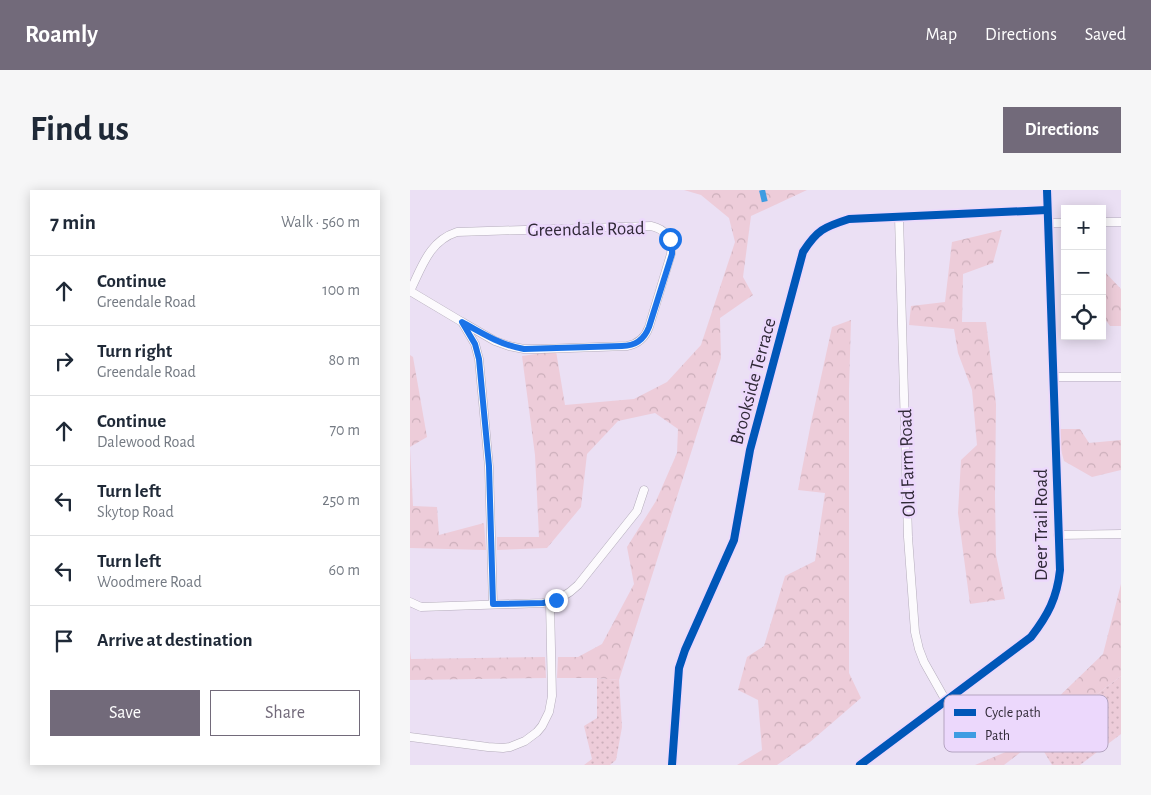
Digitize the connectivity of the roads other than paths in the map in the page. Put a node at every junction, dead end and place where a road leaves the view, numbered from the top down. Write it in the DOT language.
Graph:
graph roads {
  1 [pos="1047,190"];
  2 [pos="1048,210"];
  3 [pos="899,217"];
  4 [pos="1106,222"];
  5 [pos="1121,222"];
  6 [pos="1048,223"];
  7 [pos="1061,223"];
  8 [pos="410,291"];
  9 [pos="462,322"];
  10 [pos="1053,377"];
  11 [pos="1121,377"];
  12 [pos="644,490"];
  13 [pos="1121,534"];
  14 [pos="1058,535"];
  15 [pos="410,602"];
  16 [pos="550,602"];
  17 [pos="493,604"];
  18 [pos="953,695"];
  19 [pos="944,697"];
  20 [pos="944,702"];
  21 [pos="410,737"];
  22 [pos="862,764"];
  23 [pos="672,765"];
  1 -- 2 [label="street"];
  2 -- 3 [label="street, Brookside Terrace"];
  2 -- 6 [label="street, Deer Trail Road"];
  3 -- 19 [label="street, Old Farm Road"];
  3 -- 23 [label="street, Brookside Terrace"];
  4 -- 5 [label="street"];
  6 -- 7 [label="street"];
  6 -- 10 [label="street, Deer Trail Road"];
  8 -- 9 [label="street, Greendale Road"];
  8 -- 9 [label="street, Greendale Road"];
  9 -- 17 [label="street"];
  10 -- 11 [label="street"];
  10 -- 14 [label="street, Deer Trail Road"];
  12 -- 16 [label="street"];
  13 -- 14 [label="street"];
  14 -- 18 [label="street, Deer Trail Road"];
  15 -- 17 [label="street"];
  16 -- 17 [label="street"];
  16 -- 21 [label="street"];
  20 -- 22 [label="street, Deer Trail Road"];
}
